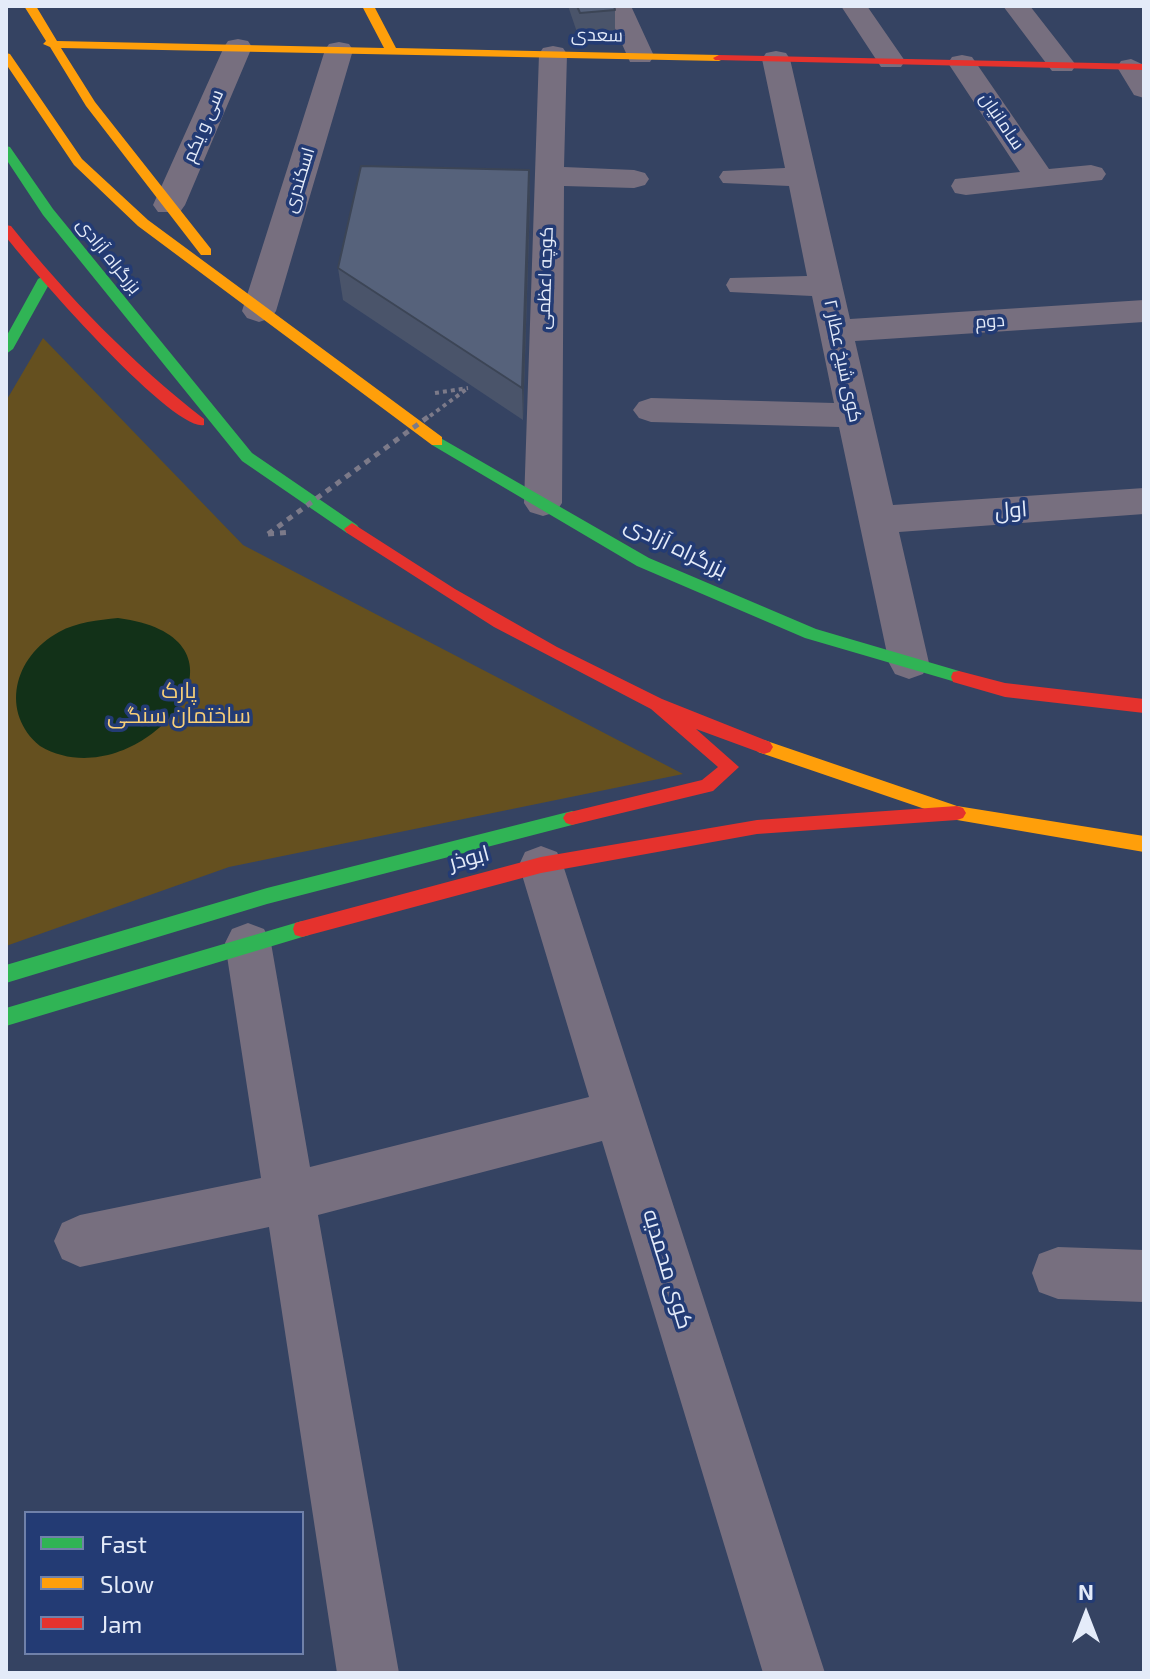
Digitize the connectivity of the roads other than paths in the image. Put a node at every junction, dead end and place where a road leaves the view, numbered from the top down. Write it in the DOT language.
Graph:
graph roads {
  1 [pos="30,6"];
  2 [pos="368,6"];
  3 [pos="618,6"];
  4 [pos="854,6"];
  5 [pos="1016,6"];
  6 [pos="49,44"];
  7 [pos="238,47"];
  8 [pos="339,50"];
  9 [pos="392,51"];
  10 [pos="553,54"];
  11 [pos="6,56"];
  12 [pos="640,56"];
  13 [pos="776,59"];
  14 [pos="891,61"];
  15 [pos="962,63"];
  16 [pos="1062,65"];
  17 [pos="1140,74"];
  18 [pos="6,150"];
  19 [pos="1091,174"];
  20 [pos="734,177"];
  21 [pos="802,177"];
  22 [pos="634,179"];
  23 [pos="1041,180"];
  24 [pos="538,185"];
  25 [pos="966,186"];
  26 [pos="169,205"];
  27 [pos="11,244"];
  28 [pos="45,279"];
  29 [pos="742,285"];
  30 [pos="826,286"];
  31 [pos="251,306"];
  32 [pos="1144,311"];
  33 [pos="836,331"];
  34 [pos="11,332"];
  35 [pos="6,349"];
  36 [pos="651,410"];
  37 [pos="855,416"];
  38 [pos="247,457"];
  39 [pos="1144,501"];
  40 [pos="543,503"];
  41 [pos="877,520"];
  42 [pos="909,663"];
  43 [pos="658,706"];
  44 [pos="1144,706"];
  45 [pos="957,813"];
  46 [pos="1144,844"];
  47 [pos="536,846"];
  48 [pos="248,943"];
  49 [pos="6,974"];
  50 [pos="6,1017"];
  51 [pos="619,1113"];
  52 [pos="290,1197"];
  53 [pos="80,1241"];
  54 [pos="1058,1273"];
  55 [pos="1144,1276"];
  56 [pos="368,1673"];
  57 [pos="794,1673"];
  1 -- 6 [label="main road, بزرگراه آزادی"];
  2 -- 9 [label="main road"];
  3 -- 12 [label="street"];
  4 -- 14 [label="street"];
  5 -- 16 [label="street"];
  6 -- 7 [label="main road, سعدی"];
  6 -- 26 [label="main road, بزرگراه آزادی"];
  7 -- 8 [label="main road, سعدی"];
  7 -- 26 [label="street, سی و یکم"];
  8 -- 9 [label="main road, سعدی"];
  8 -- 31 [label="street, اسکندری"];
  9 -- 10 [label="main road, سعدی"];
  10 -- 12 [label="main road, سعدی"];
  10 -- 24 [label="street, کوچه اعظمی"];
  11 -- 31 [label="main road, بزرگراه آزادی"];
  12 -- 13 [label="main road, سعدی"];
  13 -- 14 [label="main road, سعدی"];
  13 -- 21 [label="street, کوی شیخ عطار ۲"];
  14 -- 15 [label="main road, سعدی"];
  15 -- 16 [label="main road, سعدی"];
  15 -- 23 [label="street, سامانیان"];
  16 -- 17 [label="main road, سعدی"];
  18 -- 38 [label="main road, بزرگراه آزادی"];
  19 -- 23 [label="street"];
  20 -- 21 [label="street"];
  21 -- 30 [label="street, کوی شیخ عطار ۲"];
  22 -- 24 [label="street"];
  23 -- 25 [label="street"];
  24 -- 40 [label="street, کوچه اعظمی"];
  26 -- 31 [label="main road, بزرگراه آزادی"];
  27 -- 28 [label="main road, بزرگراه آزادی"];
  28 -- 34 [label="main road"];
  28 -- 38 [label="main road, بزرگراه آزادی"];
  29 -- 30 [label="street"];
  30 -- 33 [label="street, کوی شیخ عطار ۲"];
  31 -- 40 [label="main road, بزرگراه آزادی"];
  32 -- 33 [label="street, دوم"];
  33 -- 37 [label="street, کوی شیخ عطار ۲"];
  34 -- 35 [label="main road"];
  36 -- 37 [label="street"];
  37 -- 41 [label="street, کوی شیخ عطار ۲"];
  38 -- 43 [label="main road, بزرگراه آزادی"];
  39 -- 41 [label="street, اول"];
  40 -- 42 [label="main road, بزرگراه آزادی"];
  41 -- 42 [label="street, کوی شیخ عطار ۲"];
  42 -- 44 [label="main road, بزرگراه آزادی"];
  43 -- 45 [label="main road, بزرگراه آزادی"];
  43 -- 47 [label="main road, ابوذر"];
  45 -- 46 [label="main road, بزرگراه آزادی"];
  45 -- 47 [label="main road, ابوذر"];
  47 -- 48 [label="main road, ابوذر"];
  47 -- 49 [label="main road, ابوذر"];
  47 -- 51 [label="street, کوی محمدیه"];
  48 -- 50 [label="main road, ابوذر"];
  48 -- 52 [label="street"];
  51 -- 52 [label="street"];
  51 -- 57 [label="street, کوی محمدیه"];
  52 -- 53 [label="street"];
  52 -- 56 [label="street"];
  54 -- 55 [label="street"];
}
